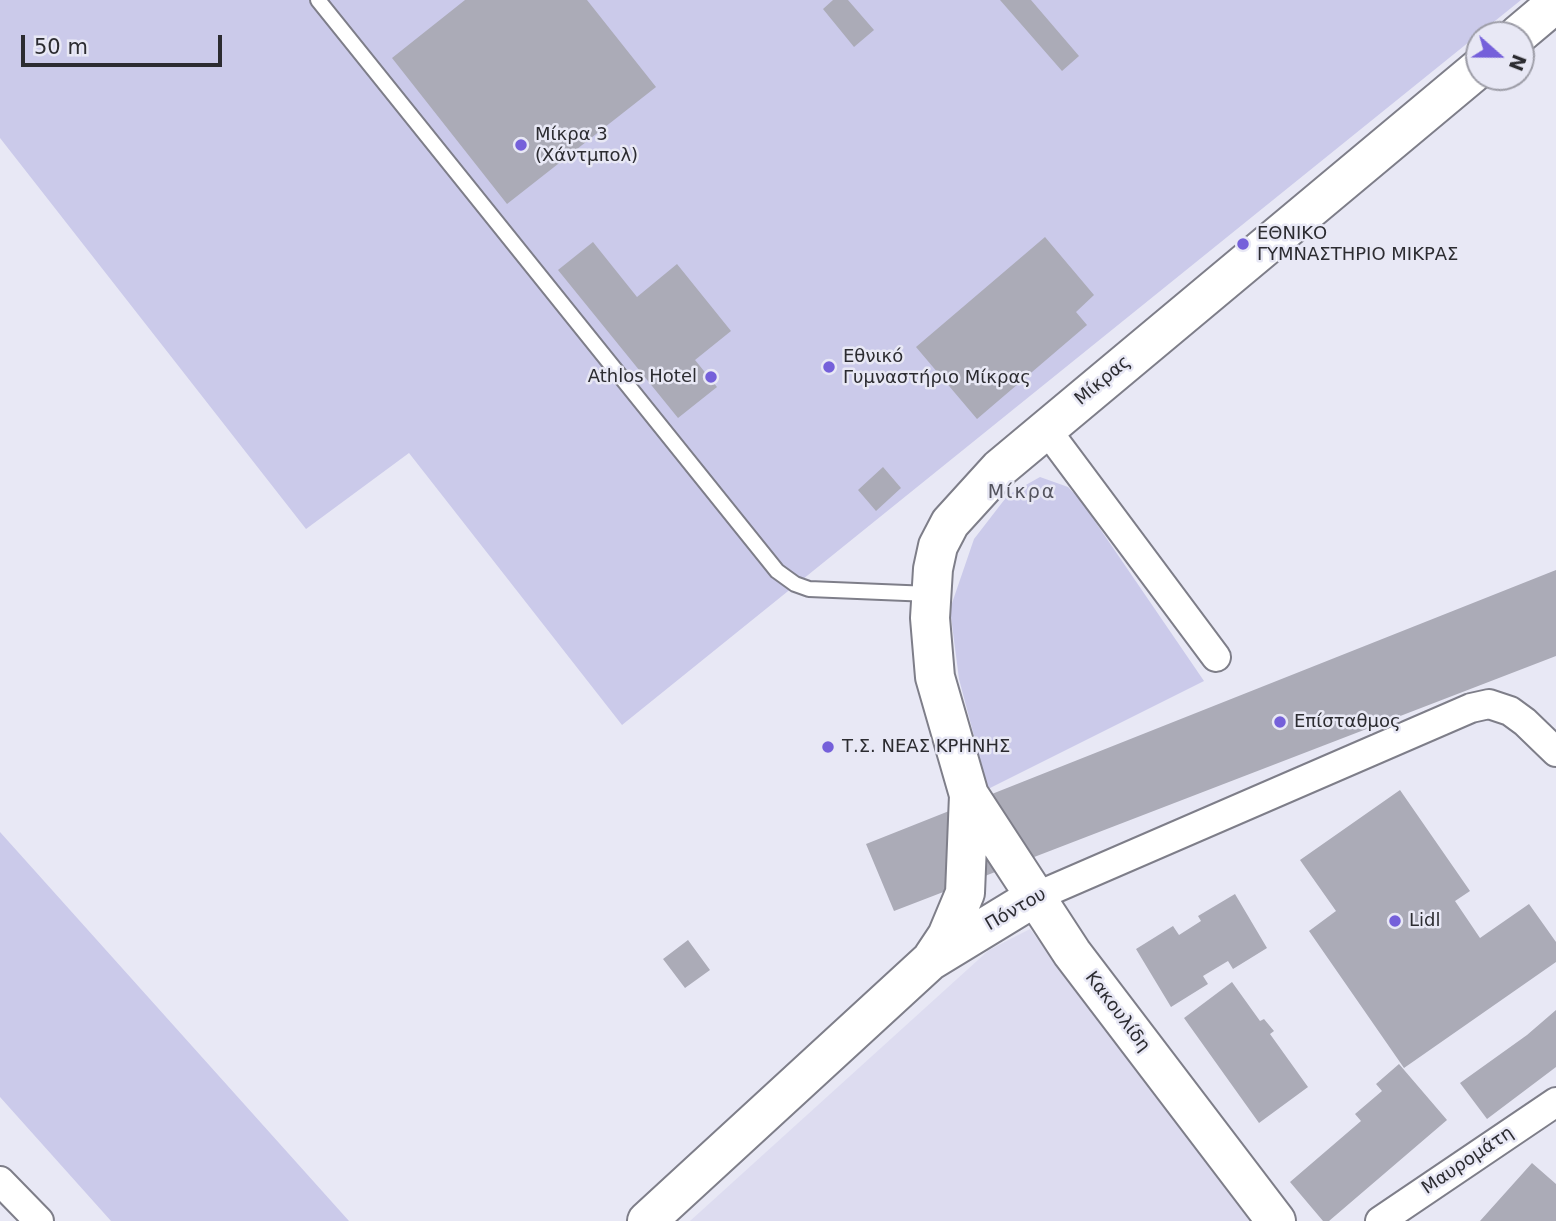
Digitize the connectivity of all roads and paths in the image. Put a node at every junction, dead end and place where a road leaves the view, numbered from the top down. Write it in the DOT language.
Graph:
graph roads {
  1 [pos="318,0"];
  2 [pos="1556,3"];
  3 [pos="1535,21"];
  4 [pos="1465,80"];
  5 [pos="1046,429"];
  6 [pos="931,594"];
  7 [pos="1216,656"];
  8 [pos="1556,752"];
  9 [pos="969,795"];
  10 [pos="1035,897"];
  11 [pos="930,961"];
  12 [pos="1556,1102"];
  13 [pos="0,1181"];
  14 [pos="39,1221"];
  15 [pos="647,1221"];
  16 [pos="1276,1221"];
  17 [pos="1380,1221"];
  1 -- 6 [label="lane"];
  2 -- 3 [label="main road"];
  4 -- 5 [label="main road, Μίκρας"];
  5 -- 6 [label="main road, Μίκρας"];
  5 -- 7 [label="street"];
  6 -- 9 [label="main road, Μίκρας"];
  8 -- 10 [label="street, Πόντου"];
  9 -- 10 [label="main road, Κακουλίδη"];
  9 -- 11 [label="main road"];
  10 -- 11 [label="main road, Πόντου"];
  10 -- 16 [label="main road, Κακουλίδη"];
  11 -- 15 [label="main road, Πόντου"];
  12 -- 17 [label="street, Μαυρομάτη"];
  13 -- 14 [label="street"];
}
